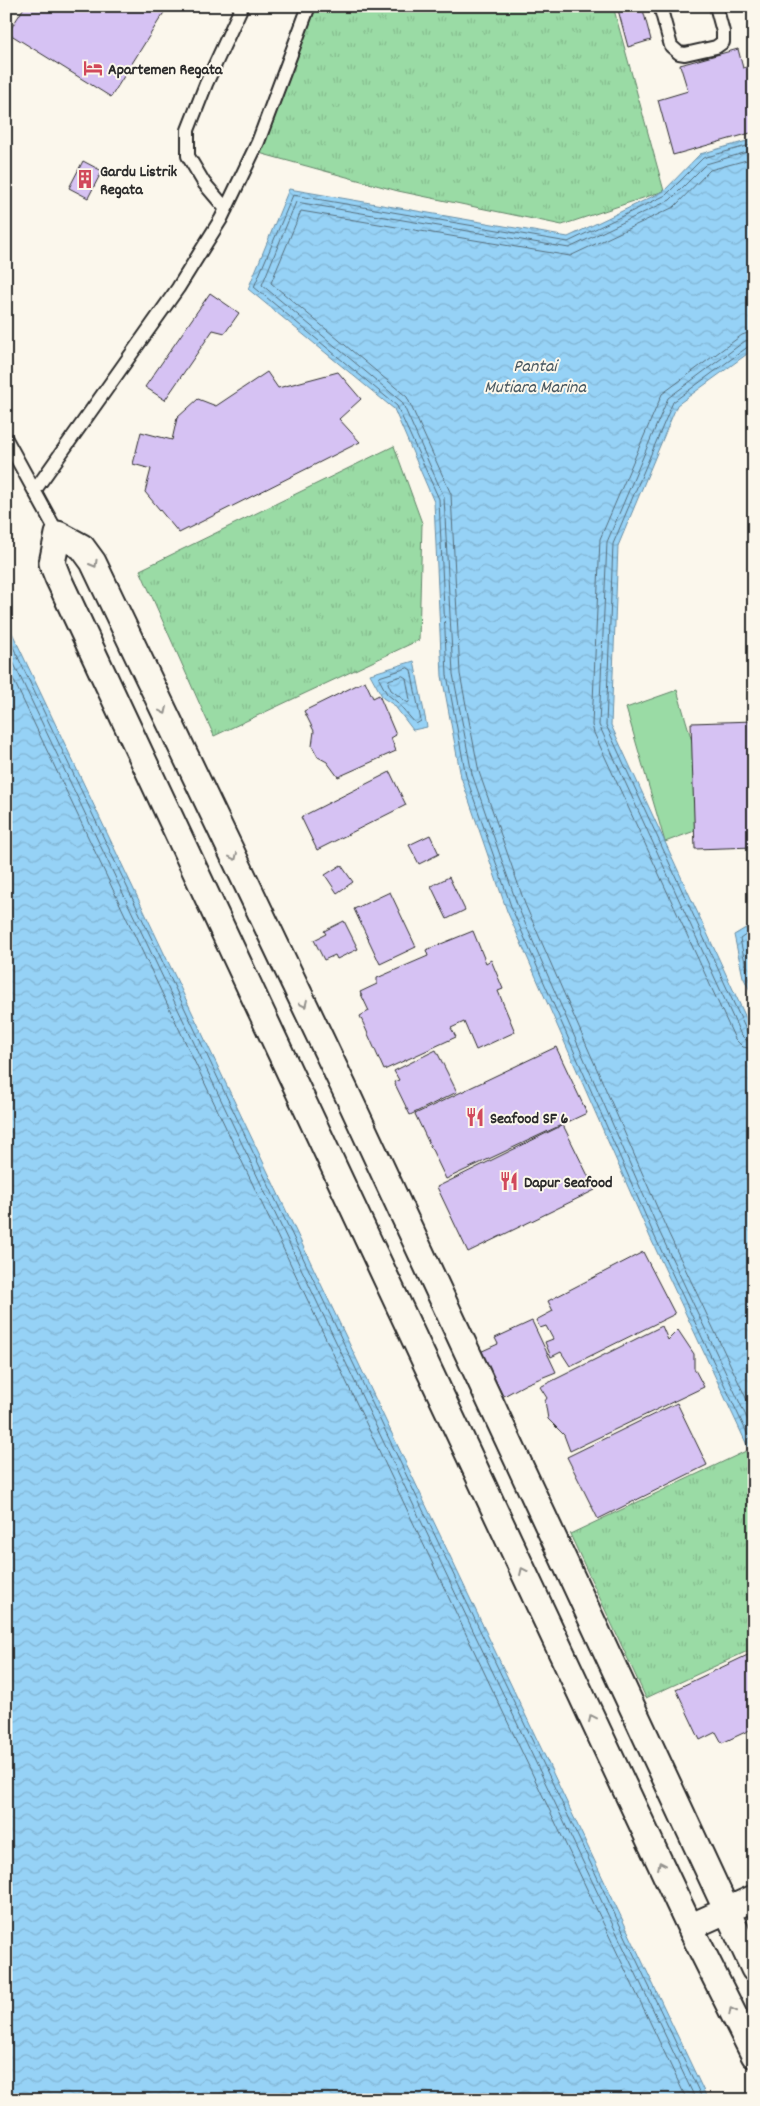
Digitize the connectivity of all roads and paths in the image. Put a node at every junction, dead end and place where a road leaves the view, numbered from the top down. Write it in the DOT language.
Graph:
graph roads {
  1 [pos="242,6"];
  2 [pos="309,6"];
  3 [pos="660,6"];
  4 [pos="716,6"];
  5 [pos="226,209"];
  6 [pos="6,439"];
  7 [pos="35,490"];
  8 [pos="58,534"];
  9 [pos="754,1898"];
  10 [pos="728,1910"];
  11 [pos="690,1927"];
  12 [pos="748,1942"];
  13 [pos="707,1963"];
  14 [pos="754,1969"];
  15 [pos="754,2055"];
  1 -- 5 [label="lane"];
  2 -- 5 [label="lane"];
  3 -- 4 [label="lane"];
  5 -- 7 [label="lane"];
  6 -- 7 [label="lane"];
  7 -- 8 [label="lane"];
  8 -- 10 [label="street, one-way"];
  11 -- 8 [label="street, one-way"];
  9 -- 10 [label="street"];
  10 -- 11 [label="street"];
  10 -- 12 [label="street"];
  11 -- 13 [label="street"];
  12 -- 13 [label="street"];
  12 -- 14 [label="street"];
  15 -- 13 [label="street, one-way"];
}
